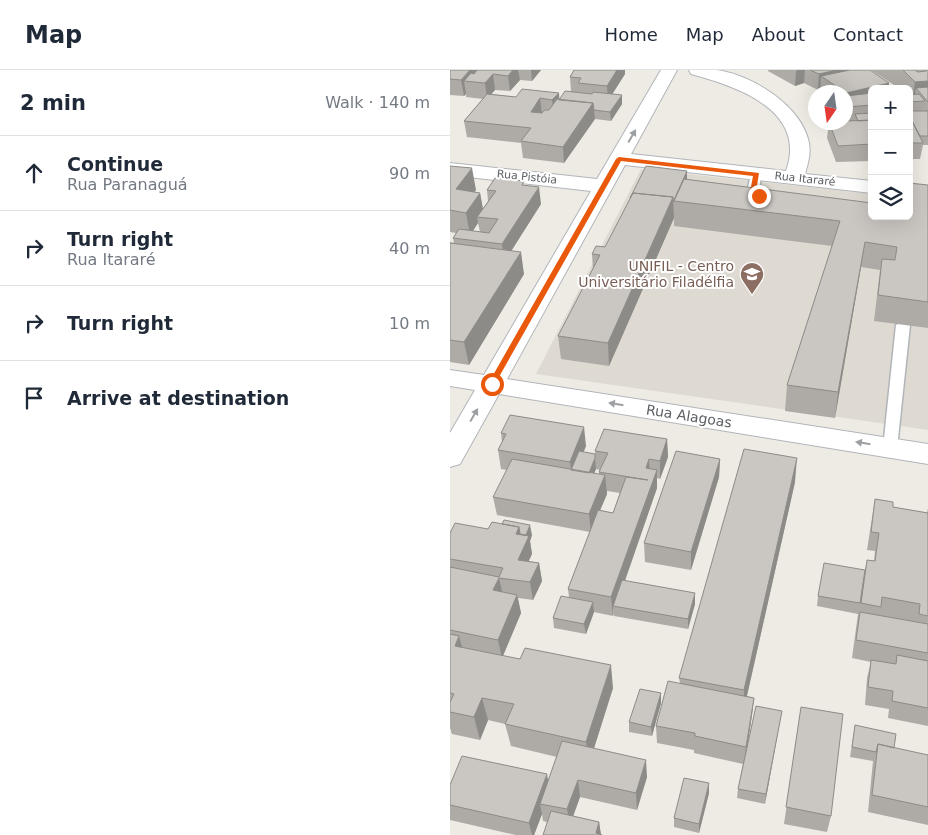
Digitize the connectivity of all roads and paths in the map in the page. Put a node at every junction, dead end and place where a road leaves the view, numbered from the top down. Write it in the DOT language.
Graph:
graph roads {
  1 [pos="669,70"];
  2 [pos="697,70"];
  3 [pos="619,159"];
  4 [pos="450,169"];
  5 [pos="756,174"];
  6 [pos="793,178"];
  7 [pos="604,186"];
  8 [pos="868,186"];
  9 [pos="778,198"];
  10 [pos="903,325"];
  11 [pos="450,378"];
  12 [pos="492,384"];
  13 [pos="890,448"];
  14 [pos="928,454"];
  15 [pos="450,457"];
  3 -- 1 [label="street, one-way"];
  2 -- 6 [label="street"];
  3 -- 5 [label="street, Rua Itararé"];
  3 -- 7 [label="street"];
  4 -- 7 [label="street, Rua Pistóia"];
  5 -- 6 [label="street, Rua Itararé"];
  5 -- 9 [label="lane"];
  6 -- 8 [label="street, Rua Itararé"];
  7 -- 12 [label="street"];
  10 -- 13 [label="lane"];
  11 -- 12 [label="street, Rua Alagoas"];
  13 -- 12 [label="street, Rua Alagoas, one-way"];
  15 -- 12 [label="street, one-way"];
  13 -- 14 [label="street, Rua Alagoas"];
}
